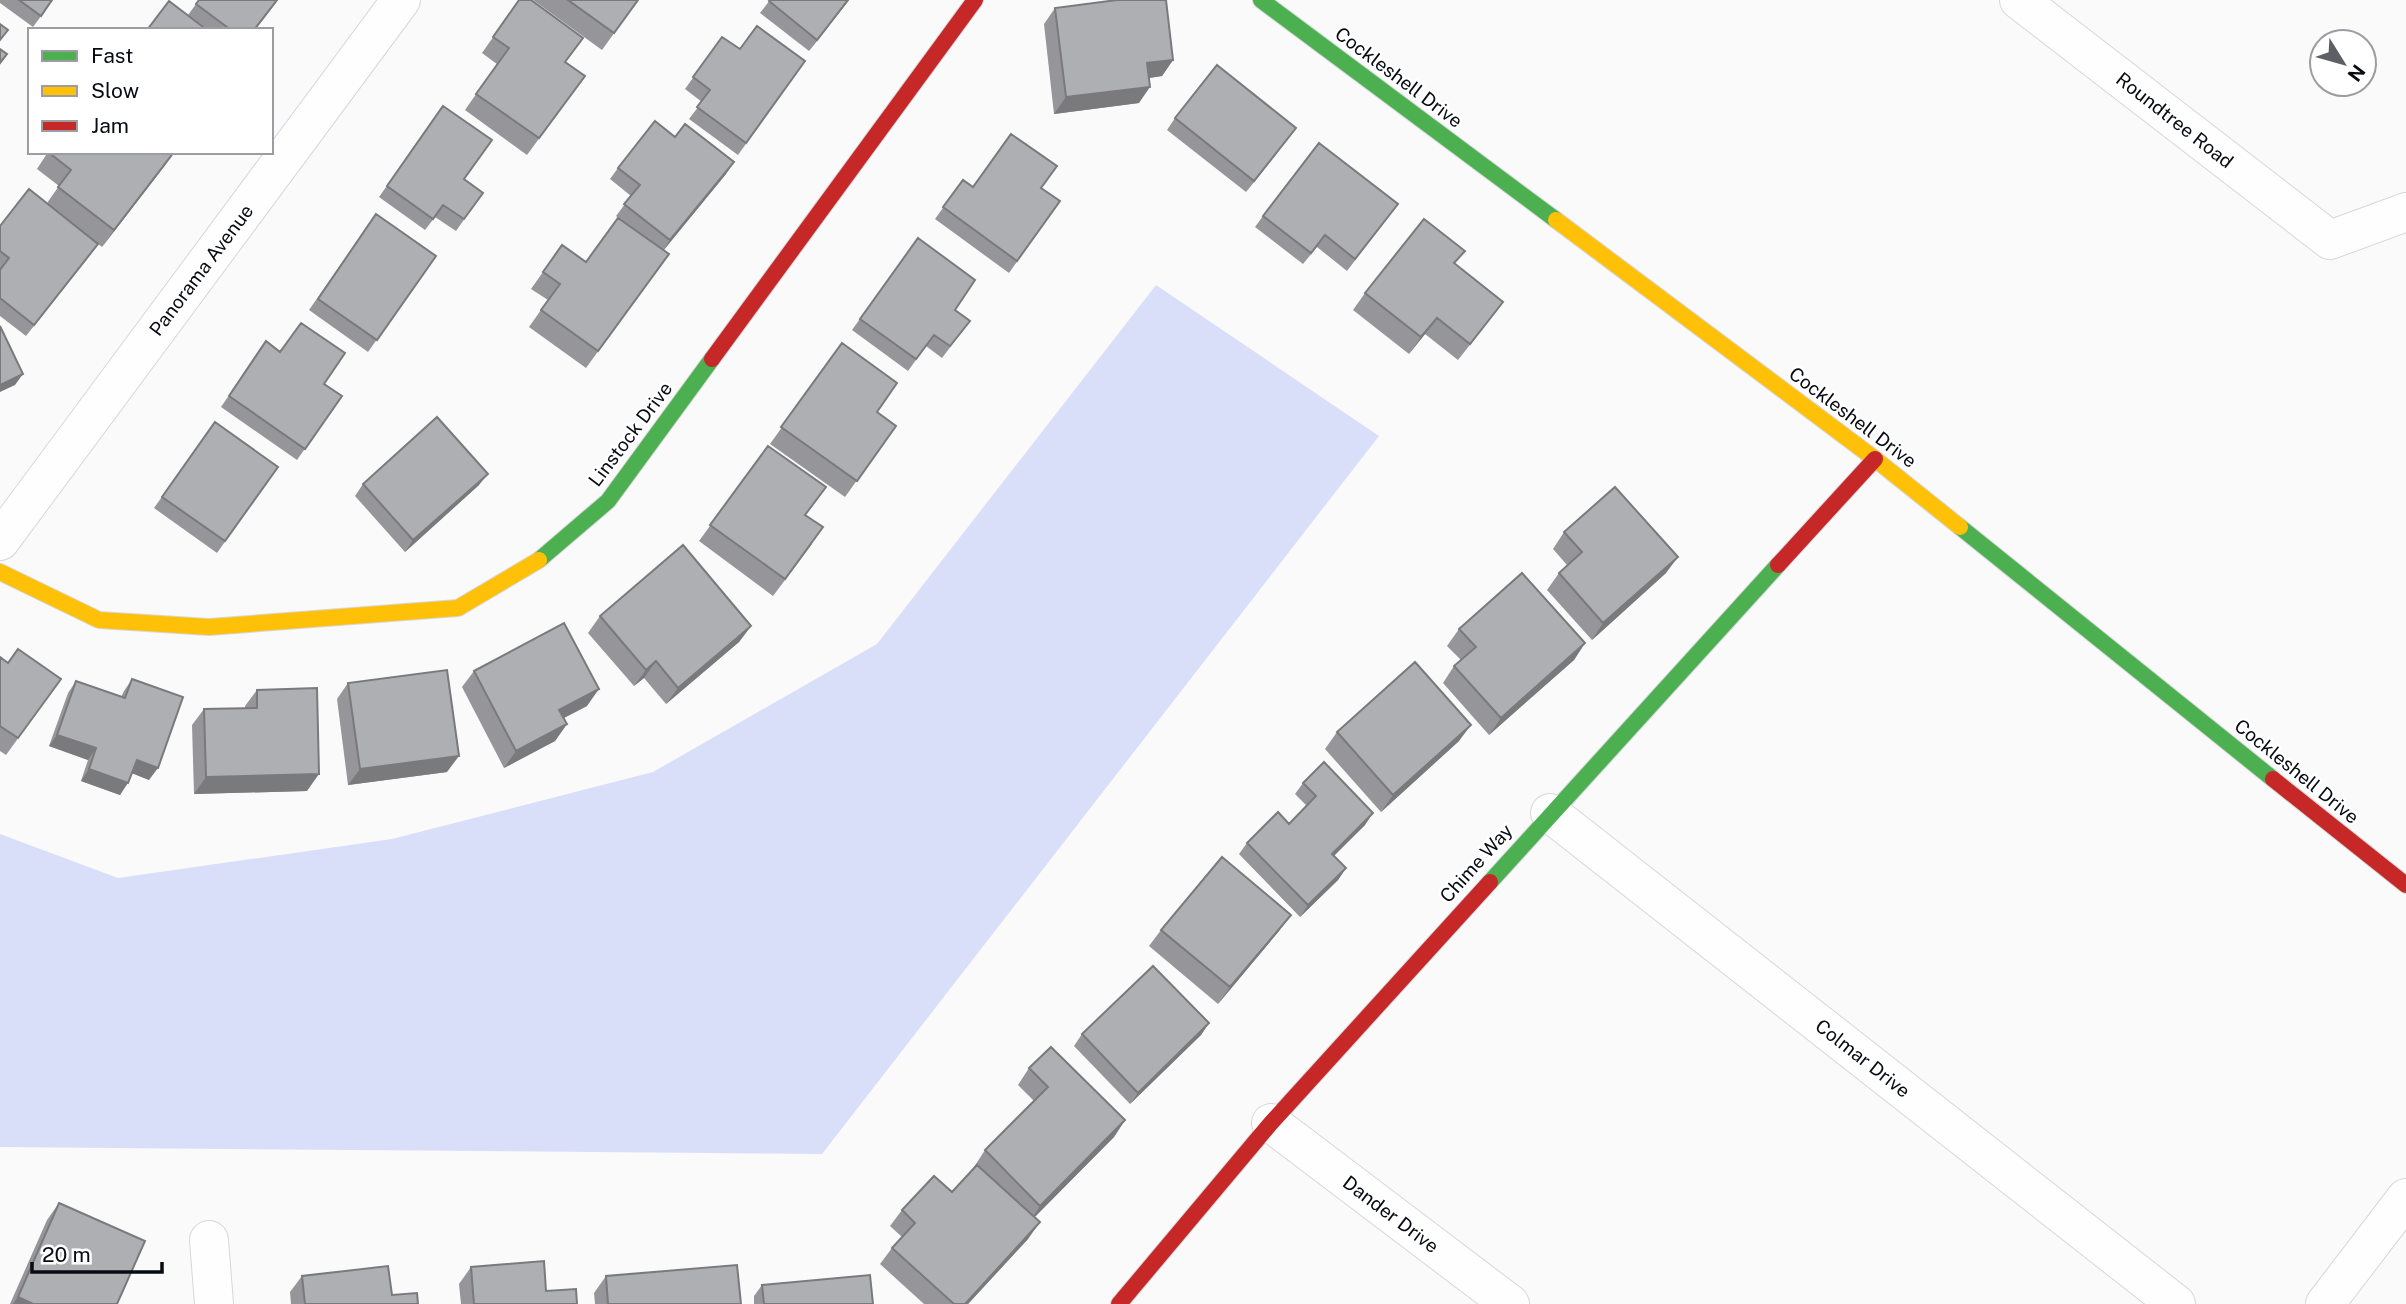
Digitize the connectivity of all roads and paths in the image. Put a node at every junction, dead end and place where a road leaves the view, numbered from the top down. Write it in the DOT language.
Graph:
graph roads {
  1 [pos="401,0"];
  2 [pos="975,0"];
  3 [pos="1261,0"];
  4 [pos="2019,0"];
  5 [pos="2406,212"];
  6 [pos="1875,459"];
  7 [pos="0,541"];
  8 [pos="0,572"];
  9 [pos="1550,813"];
  10 [pos="2406,885"];
  11 [pos="1270,1123"];
  12 [pos="2406,1198"];
  13 [pos="209,1240"];
  14 [pos="214,1304"];
  15 [pos="1119,1304"];
  16 [pos="1510,1304"];
  17 [pos="2176,1304"];
  18 [pos="2325,1304"];
  1 -- 7 [label="street, Panorama Avenue"];
  2 -- 8 [label="street, Linstock Drive"];
  3 -- 6 [label="street, Cockleshell Drive"];
  4 -- 5 [label="street, Roundtree Road"];
  6 -- 9 [label="street, Chime Way"];
  6 -- 10 [label="street, Cockleshell Drive"];
  9 -- 11 [label="street, Chime Way"];
  9 -- 17 [label="street, Colmar Drive"];
  11 -- 15 [label="street, Chime Way"];
  11 -- 16 [label="street, Dander Drive"];
  12 -- 18 [label="street"];
  13 -- 14 [label="street"];
}
